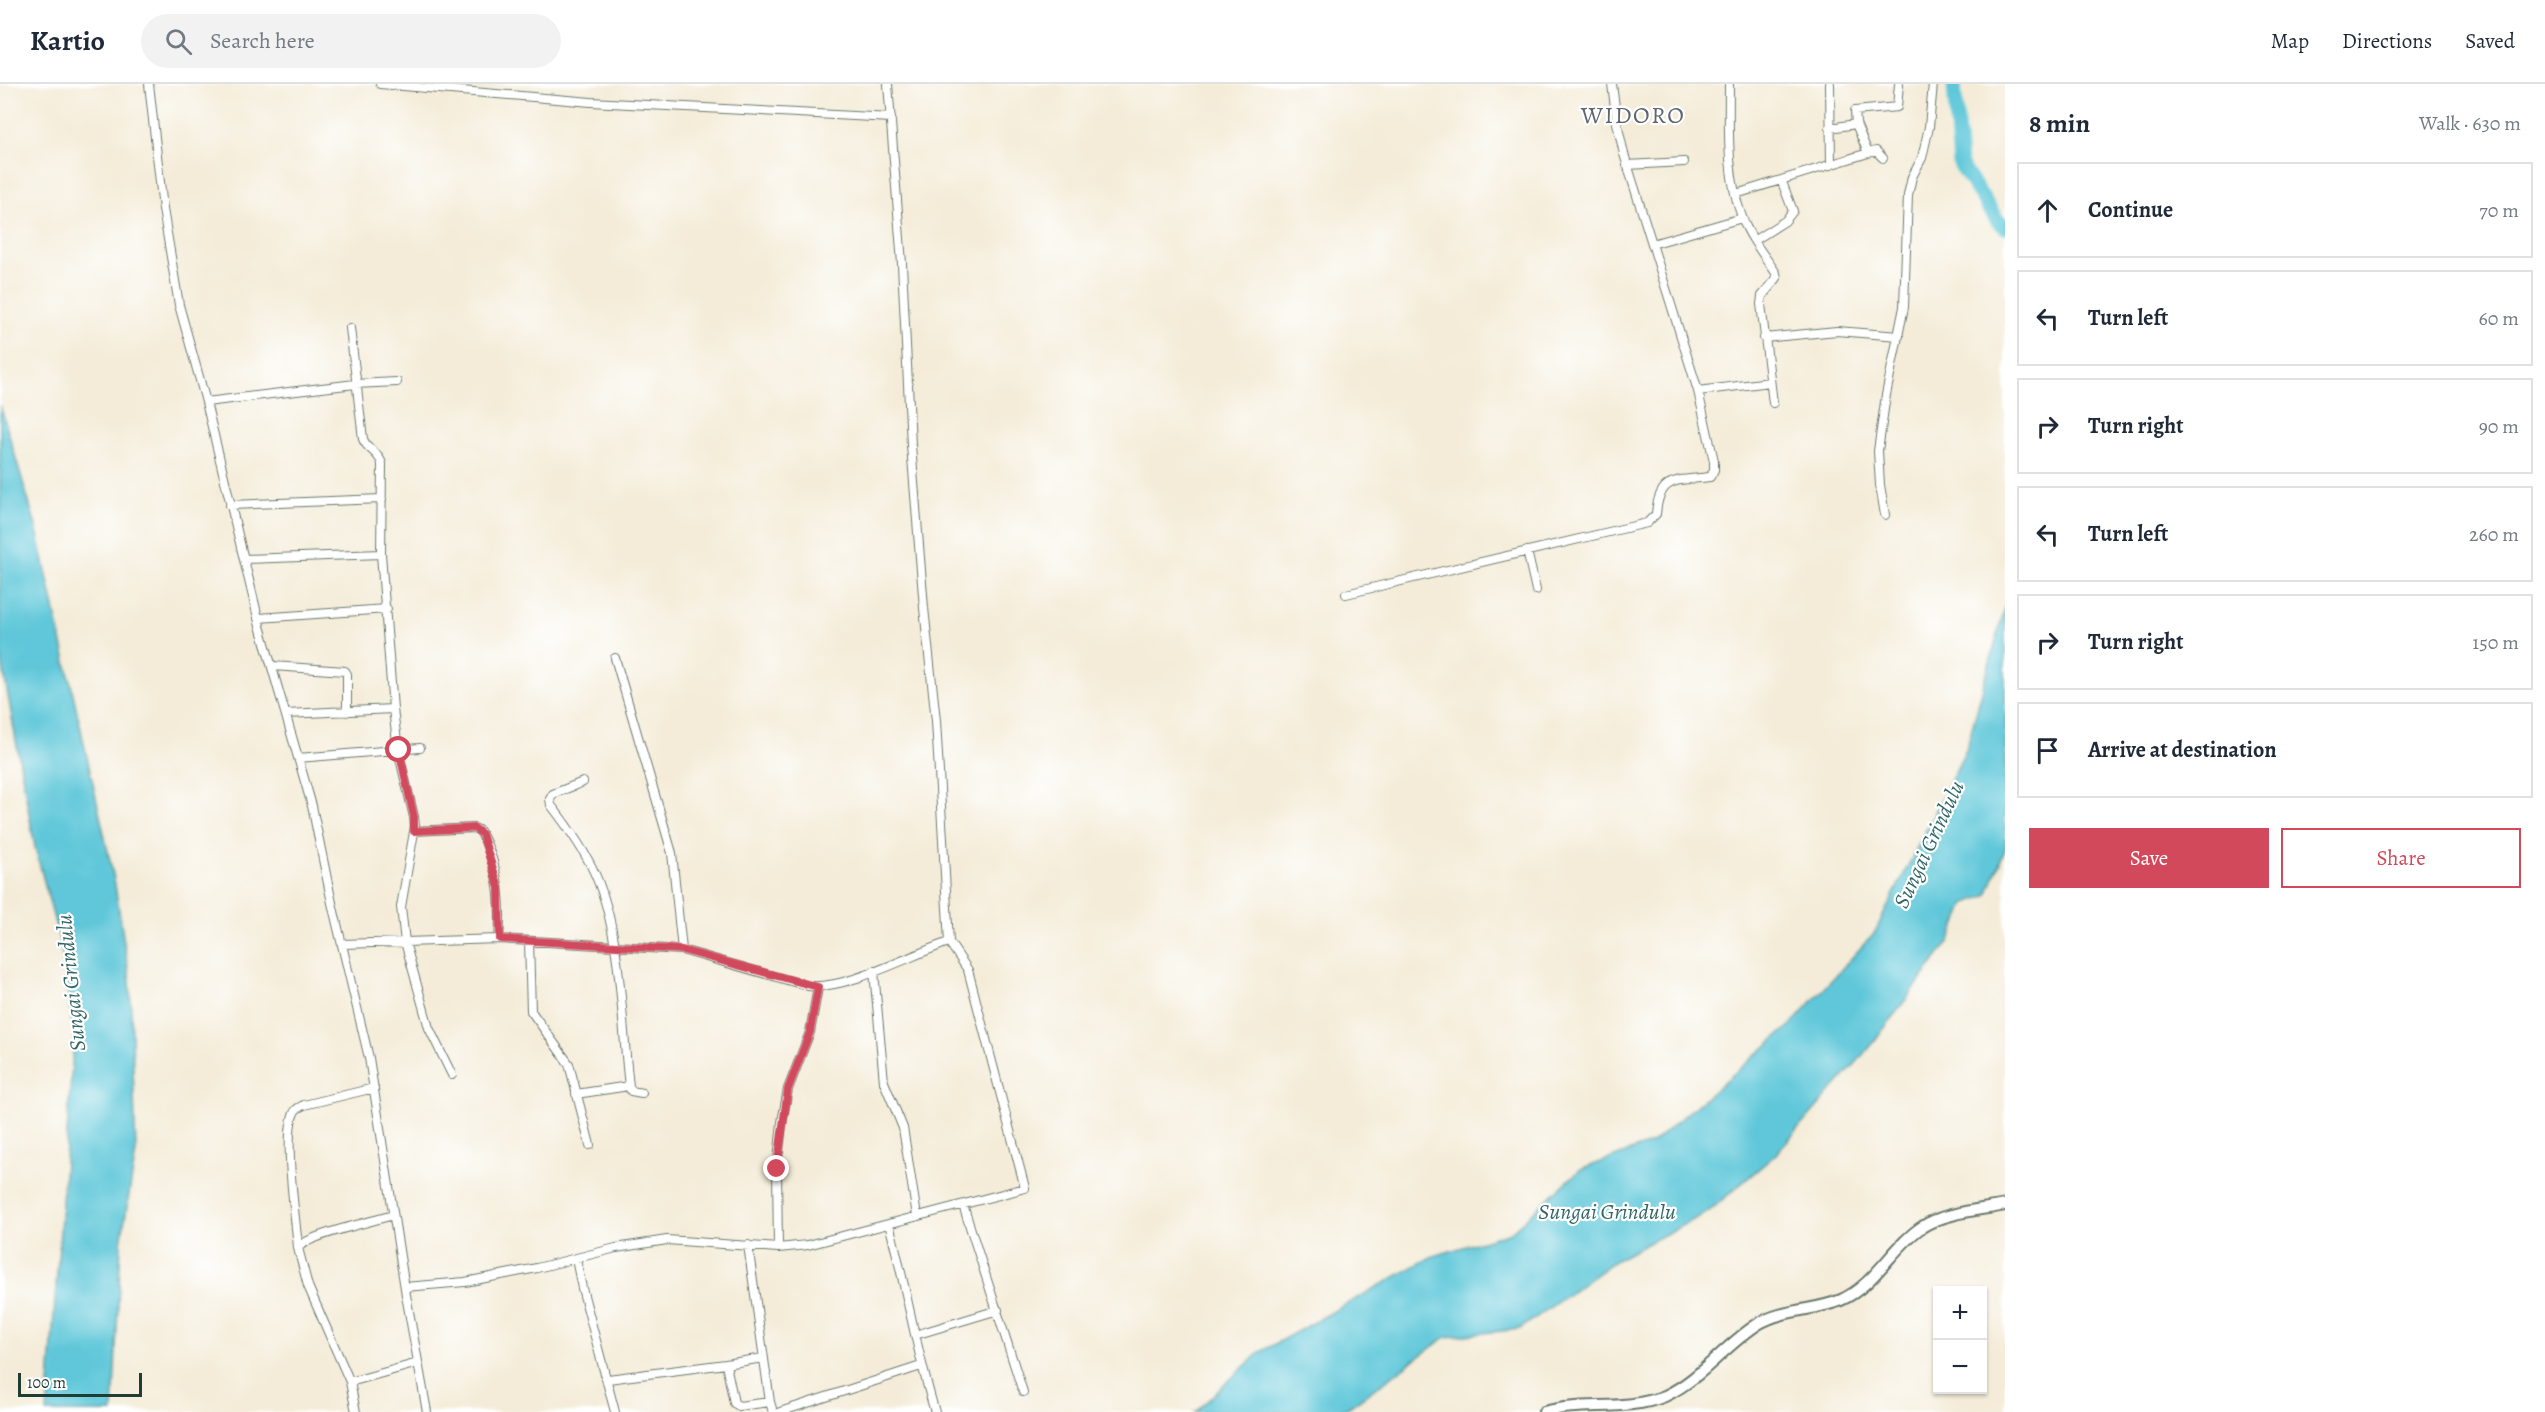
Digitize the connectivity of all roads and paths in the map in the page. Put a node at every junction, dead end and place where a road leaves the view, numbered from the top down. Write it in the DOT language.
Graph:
graph roads {
  1 [pos="149,84"];
  2 [pos="380,84"];
  3 [pos="888,84"];
  4 [pos="1612,84"];
  5 [pos="1729,84"];
  6 [pos="1830,84"];
  7 [pos="1899,84"];
  8 [pos="1933,84"];
  9 [pos="891,118"];
  10 [pos="1856,124"];
  11 [pos="1830,128"];
  12 [pos="1868,153"];
  13 [pos="1883,159"];
  14 [pos="1684,162"];
  15 [pos="1627,165"];
  16 [pos="1831,165"];
  17 [pos="1782,182"];
  18 [pos="1736,194"];
  19 [pos="1742,218"];
  20 [pos="1755,240"];
  21 [pos="1652,244"];
  22 [pos="350,328"];
  23 [pos="1899,336"];
  24 [pos="1764,338"];
  25 [pos="397,382"];
  26 [pos="1770,382"];
  27 [pos="356,384"];
  28 [pos="1698,391"];
  29 [pos="206,402"];
  30 [pos="1773,403"];
  31 [pos="382,499"];
  32 [pos="230,505"];
  33 [pos="1886,515"];
  34 [pos="1527,551"];
  35 [pos="381,554"];
  36 [pos="244,559"];
  37 [pos="1536,590"];
  38 [pos="1346,594"];
  39 [pos="387,609"];
  40 [pos="258,618"];
  41 [pos="615,658"];
  42 [pos="273,666"];
  43 [pos="393,709"];
  44 [pos="347,712"];
  45 [pos="286,714"];
  46 [pos="420,748"];
  47 [pos="399,750"];
  48 [pos="298,758"];
  49 [pos="584,782"];
  50 [pos="414,831"];
  51 [pos="500,939"];
  52 [pos="529,941"];
  53 [pos="405,942"];
  54 [pos="950,942"];
  55 [pos="342,944"];
  56 [pos="614,945"];
  57 [pos="682,950"];
  58 [pos="874,971"];
  59 [pos="818,987"];
  60 [pos="452,1075"];
  61 [pos="629,1086"];
  62 [pos="374,1088"];
  63 [pos="642,1093"];
  64 [pos="576,1094"];
  65 [pos="590,1145"];
  66 [pos="963,1205"];
  67 [pos="2005,1205"];
  68 [pos="393,1215"];
  69 [pos="917,1216"];
  70 [pos="890,1224"];
  71 [pos="748,1245"];
  72 [pos="298,1248"];
  73 [pos="778,1248"];
  74 [pos="576,1259"];
  75 [pos="405,1287"];
  76 [pos="998,1310"];
  77 [pos="915,1335"];
  78 [pos="763,1358"];
  79 [pos="418,1364"];
  80 [pos="726,1364"];
  81 [pos="921,1366"];
  82 [pos="608,1379"];
  83 [pos="350,1382"];
  84 [pos="1023,1392"];
  85 [pos="770,1402"];
  86 [pos="790,1411"];
  87 [pos="356,1412"];
  88 [pos="427,1412"];
  89 [pos="615,1412"];
  90 [pos="773,1412"];
  91 [pos="780,1412"];
  92 [pos="935,1412"];
  93 [pos="1544,1412"];
  1 -- 29 [label="street"];
  2 -- 9 [label="street"];
  3 -- 9 [label="street"];
  4 -- 15 [label="street"];
  5 -- 18 [label="street"];
  6 -- 11 [label="street"];
  7 -- 10 [label="street"];
  8 -- 23 [label="street"];
  9 -- 54 [label="street"];
  10 -- 11 [label="street"];
  10 -- 12 [label="street"];
  11 -- 16 [label="street"];
  12 -- 13 [label="street"];
  12 -- 16 [label="street"];
  14 -- 15 [label="street"];
  15 -- 21 [label="street"];
  16 -- 17 [label="street"];
  17 -- 18 [label="street"];
  17 -- 20 [label="street"];
  18 -- 19 [label="street"];
  19 -- 20 [label="street"];
  19 -- 21 [label="street"];
  20 -- 24 [label="street"];
  21 -- 28 [label="street"];
  22 -- 27 [label="street"];
  23 -- 24 [label="street"];
  23 -- 33 [label="street"];
  24 -- 26 [label="street"];
  25 -- 27 [label="street"];
  26 -- 28 [label="street"];
  26 -- 30 [label="street"];
  27 -- 29 [label="street"];
  27 -- 31 [label="street"];
  28 -- 34 [label="street"];
  29 -- 32 [label="street"];
  31 -- 32 [label="street"];
  31 -- 35 [label="street"];
  32 -- 36 [label="street"];
  34 -- 37 [label="street"];
  34 -- 38 [label="street"];
  35 -- 36 [label="street"];
  35 -- 39 [label="street"];
  36 -- 40 [label="street"];
  39 -- 40 [label="street"];
  39 -- 43 [label="street"];
  40 -- 42 [label="street"];
  41 -- 57 [label="street"];
  42 -- 44 [label="street"];
  42 -- 45 [label="street"];
  43 -- 44 [label="street"];
  43 -- 47 [label="street"];
  44 -- 45 [label="street"];
  45 -- 48 [label="street"];
  46 -- 47 [label="street"];
  47 -- 48 [label="street"];
  47 -- 50 [label="street"];
  48 -- 55 [label="street"];
  49 -- 56 [label="street"];
  50 -- 51 [label="street"];
  50 -- 53 [label="street"];
  51 -- 52 [label="street"];
  51 -- 53 [label="street"];
  52 -- 56 [label="street"];
  52 -- 64 [label="street"];
  53 -- 55 [label="street"];
  53 -- 60 [label="street"];
  54 -- 58 [label="street"];
  54 -- 66 [label="street"];
  55 -- 62 [label="street"];
  56 -- 57 [label="street"];
  56 -- 61 [label="street"];
  57 -- 59 [label="street"];
  58 -- 59 [label="street"];
  58 -- 69 [label="street"];
  59 -- 73 [label="street"];
  61 -- 63 [label="street"];
  61 -- 64 [label="street"];
  62 -- 68 [label="street"];
  62 -- 72 [label="street"];
  64 -- 65 [label="street"];
  66 -- 69 [label="street"];
  66 -- 76 [label="street"];
  67 -- 93 [label="street"];
  68 -- 72 [label="street"];
  68 -- 75 [label="street"];
  69 -- 70 [label="street"];
  70 -- 73 [label="street"];
  70 -- 77 [label="street"];
  71 -- 73 [label="street"];
  71 -- 74 [label="street"];
  71 -- 78 [label="street"];
  72 -- 83 [label="street"];
  74 -- 75 [label="street"];
  74 -- 82 [label="street"];
  75 -- 79 [label="street"];
  76 -- 77 [label="street"];
  76 -- 84 [label="street"];
  77 -- 81 [label="street"];
  78 -- 80 [label="street"];
  78 -- 85 [label="street"];
  79 -- 83 [label="street"];
  79 -- 88 [label="street"];
  80 -- 82 [label="street"];
  80 -- 85 [label="street"];
  81 -- 86 [label="street"];
  81 -- 92 [label="street"];
  82 -- 89 [label="street"];
  83 -- 87 [label="street"];
  85 -- 90 [label="street"];
  86 -- 91 [label="street"];
}
